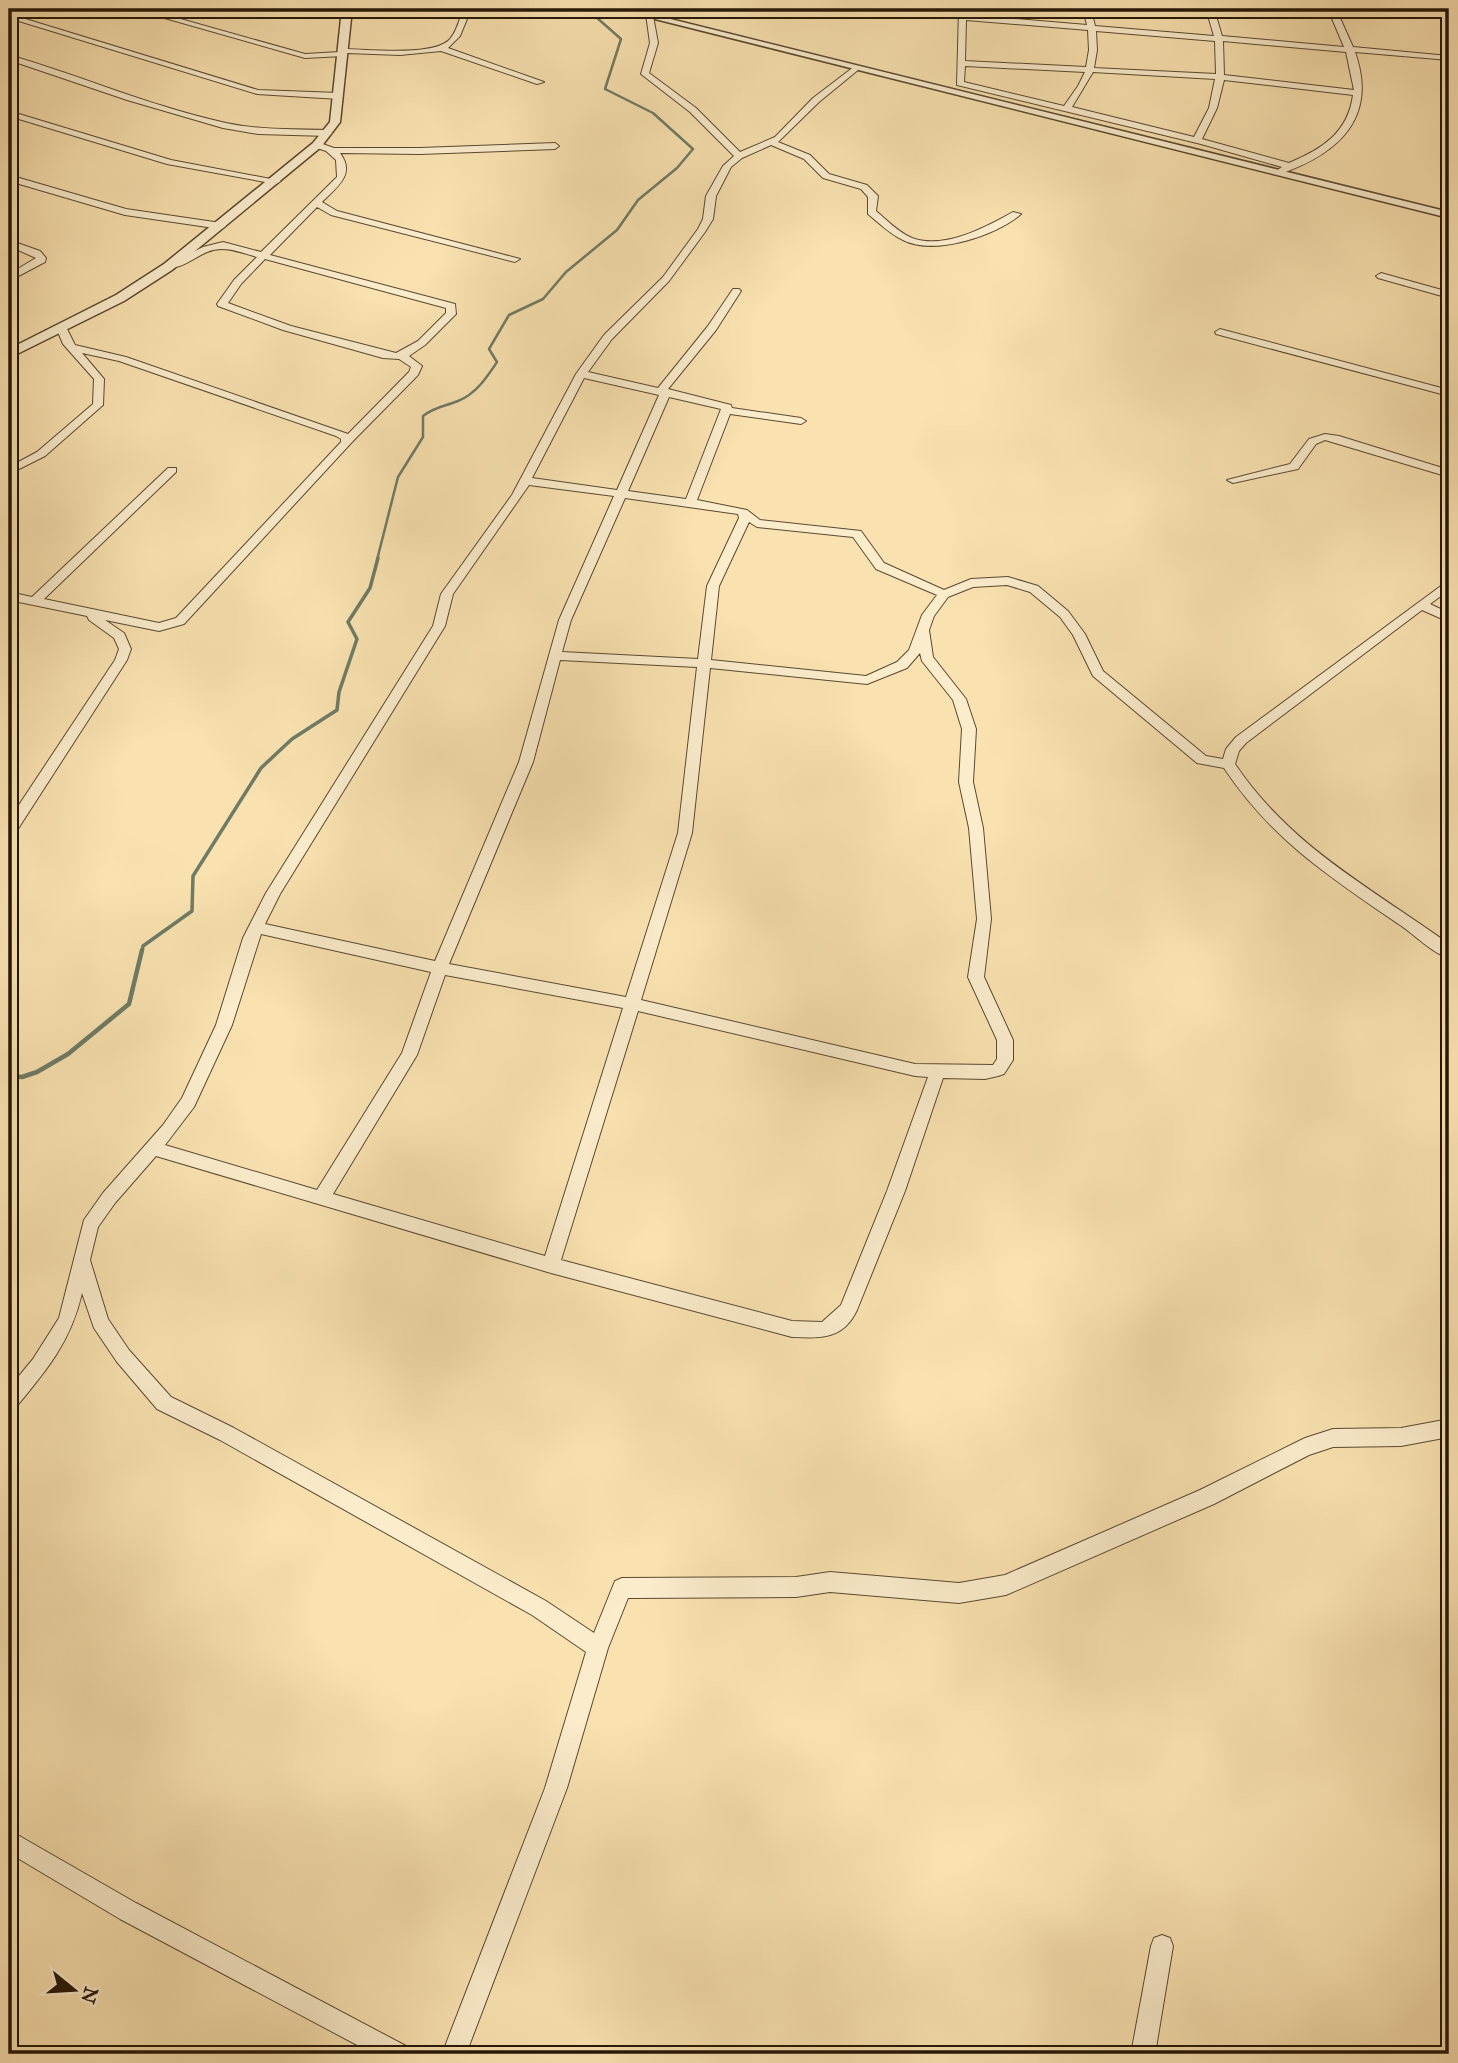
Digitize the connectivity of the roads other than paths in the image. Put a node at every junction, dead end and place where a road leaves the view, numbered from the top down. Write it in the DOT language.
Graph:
graph roads {
  1 [pos="137,9"];
  2 [pos="294,9"];
  3 [pos="467,9"];
  4 [pos="620,9"];
  5 [pos="1087,9"];
  6 [pos="1210,9"];
  7 [pos="1332,9"];
  8 [pos="1412,9"];
  9 [pos="1449,12"];
  10 [pos="346,13"];
  11 [pos="649,13"];
  12 [pos="963,13"];
  13 [pos="9,16"];
  14 [pos="1093,29"];
  15 [pos="1220,37"];
  16 [pos="441,48"];
  17 [pos="1351,50"];
  18 [pos="343,53"];
  19 [pos="9,57"];
  20 [pos="1449,58"];
  21 [pos="963,63"];
  22 [pos="855,68"];
  23 [pos="1092,71"];
  24 [pos="1223,77"];
  25 [pos="540,82"];
  26 [pos="1360,93"];
  27 [pos="339,96"];
  28 [pos="1065,110"];
  29 [pos="9,113"];
  30 [pos="328,133"];
  31 [pos="1198,140"];
  32 [pos="773,143"];
  33 [pos="317,145"];
  34 [pos="555,146"];
  35 [pos="335,150"];
  36 [pos="739,156"];
  37 [pos="1289,166"];
  38 [pos="1278,173"];
  39 [pos="9,178"];
  40 [pos="275,181"];
  41 [pos="316,202"];
  42 [pos="1016,214"];
  43 [pos="1449,215"];
  44 [pos="221,226"];
  45 [pos="9,243"];
  46 [pos="264,255"];
  47 [pos="515,259"];
  48 [pos="168,267"];
  49 [pos="1381,276"];
  50 [pos="9,278"];
  51 [pos="736,291"];
  52 [pos="1449,295"];
  53 [pos="61,327"];
  54 [pos="1220,332"];
  55 [pos="71,347"];
  56 [pos="9,354"];
  57 [pos="403,358"];
  58 [pos="581,374"];
  59 [pos="664,391"];
  60 [pos="1449,393"];
  61 [pos="728,411"];
  62 [pos="801,421"];
  63 [pos="347,440"];
  64 [pos="173,470"];
  65 [pos="9,471"];
  66 [pos="1449,474"];
  67 [pos="1233,480"];
  68 [pos="526,481"];
  69 [pos="621,493"];
  70 [pos="691,502"];
  71 [pos="745,514"];
  72 [pos="1449,584"];
  73 [pos="944,594"];
  74 [pos="9,596"];
  75 [pos="34,602"];
  76 [pos="1422,605"];
  77 [pos="85,612"];
  78 [pos="1449,618"];
  79 [pos="923,630"];
  80 [pos="555,656"];
  81 [pos="703,664"];
  82 [pos="1228,764"];
  83 [pos="9,831"];
  84 [pos="256,927"];
  85 [pos="1449,951"];
  86 [pos="440,968"];
  87 [pos="632,1004"];
  88 [pos="937,1073"];
  89 [pos="154,1149"];
  90 [pos="322,1197"];
  91 [pos="81,1258"];
  92 [pos="551,1265"];
  93 [pos="9,1401"];
  94 [pos="1449,1428"];
  95 [pos="598,1648"];
  96 [pos="9,1842"];
  97 [pos="1162,1946"];
  98 [pos="398,2054"];
  99 [pos="454,2054"];
  100 [pos="1143,2054"];
  1 -- 18 [label="street"];
  2 -- 10 [label="street"];
  3 -- 16 [label="street"];
  4 -- 11 [label="street"];
  5 -- 14 [label="street"];
  6 -- 15 [label="street"];
  7 -- 17 [label="street"];
  8 -- 9 [label="street"];
  10 -- 18 [label="street"];
  11 -- 22 [label="street"];
  11 -- 36 [label="street"];
  12 -- 14 [label="street"];
  12 -- 21 [label="street"];
  13 -- 27 [label="street"];
  14 -- 15 [label="street"];
  14 -- 23 [label="street"];
  15 -- 17 [label="street"];
  15 -- 24 [label="street"];
  16 -- 18 [label="street"];
  16 -- 25 [label="street"];
  17 -- 20 [label="street"];
  17 -- 26 [label="street"];
  18 -- 27 [label="street"];
  19 -- 30 [label="street"];
  21 -- 23 [label="street"];
  21 -- 28 [label="street"];
  22 -- 32 [label="street"];
  22 -- 38 [label="street"];
  23 -- 24 [label="street"];
  23 -- 28 [label="street"];
  24 -- 26 [label="street"];
  24 -- 31 [label="street"];
  26 -- 37 [label="street"];
  27 -- 30 [label="street"];
  28 -- 31 [label="street"];
  29 -- 40 [label="street"];
  30 -- 33 [label="street"];
  31 -- 37 [label="street"];
  32 -- 36 [label="street"];
  32 -- 42 [label="street"];
  33 -- 35 [label="street"];
  33 -- 40 [label="street"];
  34 -- 35 [label="street"];
  35 -- 41 [label="street"];
  36 -- 58 [label="street"];
  37 -- 38 [label="street"];
  38 -- 43 [label="street"];
  39 -- 44 [label="street"];
  40 -- 44 [label="street"];
  41 -- 46 [label="street"];
  41 -- 47 [label="street"];
  44 -- 48 [label="street"];
  45 -- 50 [label="street"];
  46 -- 48 [label="street"];
  46 -- 57 [label="street"];
  46 -- 57 [label="street"];
  48 -- 53 [label="street"];
  49 -- 52 [label="street"];
  51 -- 59 [label="street"];
  53 -- 55 [label="street"];
  53 -- 56 [label="street"];
  54 -- 60 [label="street"];
  55 -- 63 [label="street"];
  55 -- 65 [label="street"];
  57 -- 63 [label="street"];
  58 -- 59 [label="street"];
  58 -- 68 [label="street"];
  59 -- 61 [label="street"];
  59 -- 69 [label="street"];
  61 -- 62 [label="street"];
  61 -- 70 [label="street"];
  63 -- 77 [label="street"];
  64 -- 75 [label="street"];
  66 -- 67 [label="street"];
  68 -- 69 [label="street"];
  68 -- 84 [label="street"];
  69 -- 70 [label="street"];
  69 -- 80 [label="street"];
  70 -- 71 [label="street"];
  71 -- 73 [label="street"];
  71 -- 81 [label="street"];
  72 -- 76 [label="street"];
  73 -- 79 [label="street"];
  73 -- 82 [label="street"];
  74 -- 75 [label="street"];
  75 -- 77 [label="street"];
  76 -- 78 [label="street"];
  76 -- 82 [label="street"];
  77 -- 83 [label="street"];
  79 -- 81 [label="street"];
  79 -- 88 [label="street"];
  80 -- 81 [label="street"];
  80 -- 86 [label="street"];
  81 -- 87 [label="street"];
  82 -- 85 [label="street"];
  84 -- 86 [label="street"];
  84 -- 89 [label="street"];
  86 -- 87 [label="street"];
  86 -- 90 [label="street"];
  87 -- 88 [label="street"];
  87 -- 92 [label="street"];
  88 -- 92 [label="street"];
  89 -- 90 [label="street"];
  89 -- 91 [label="street"];
  90 -- 92 [label="street"];
  91 -- 93 [label="street"];
  91 -- 95 [label="street"];
  94 -- 95 [label="street"];
  95 -- 99 [label="street"];
  96 -- 98 [label="street"];
  97 -- 100 [label="street"];
}
